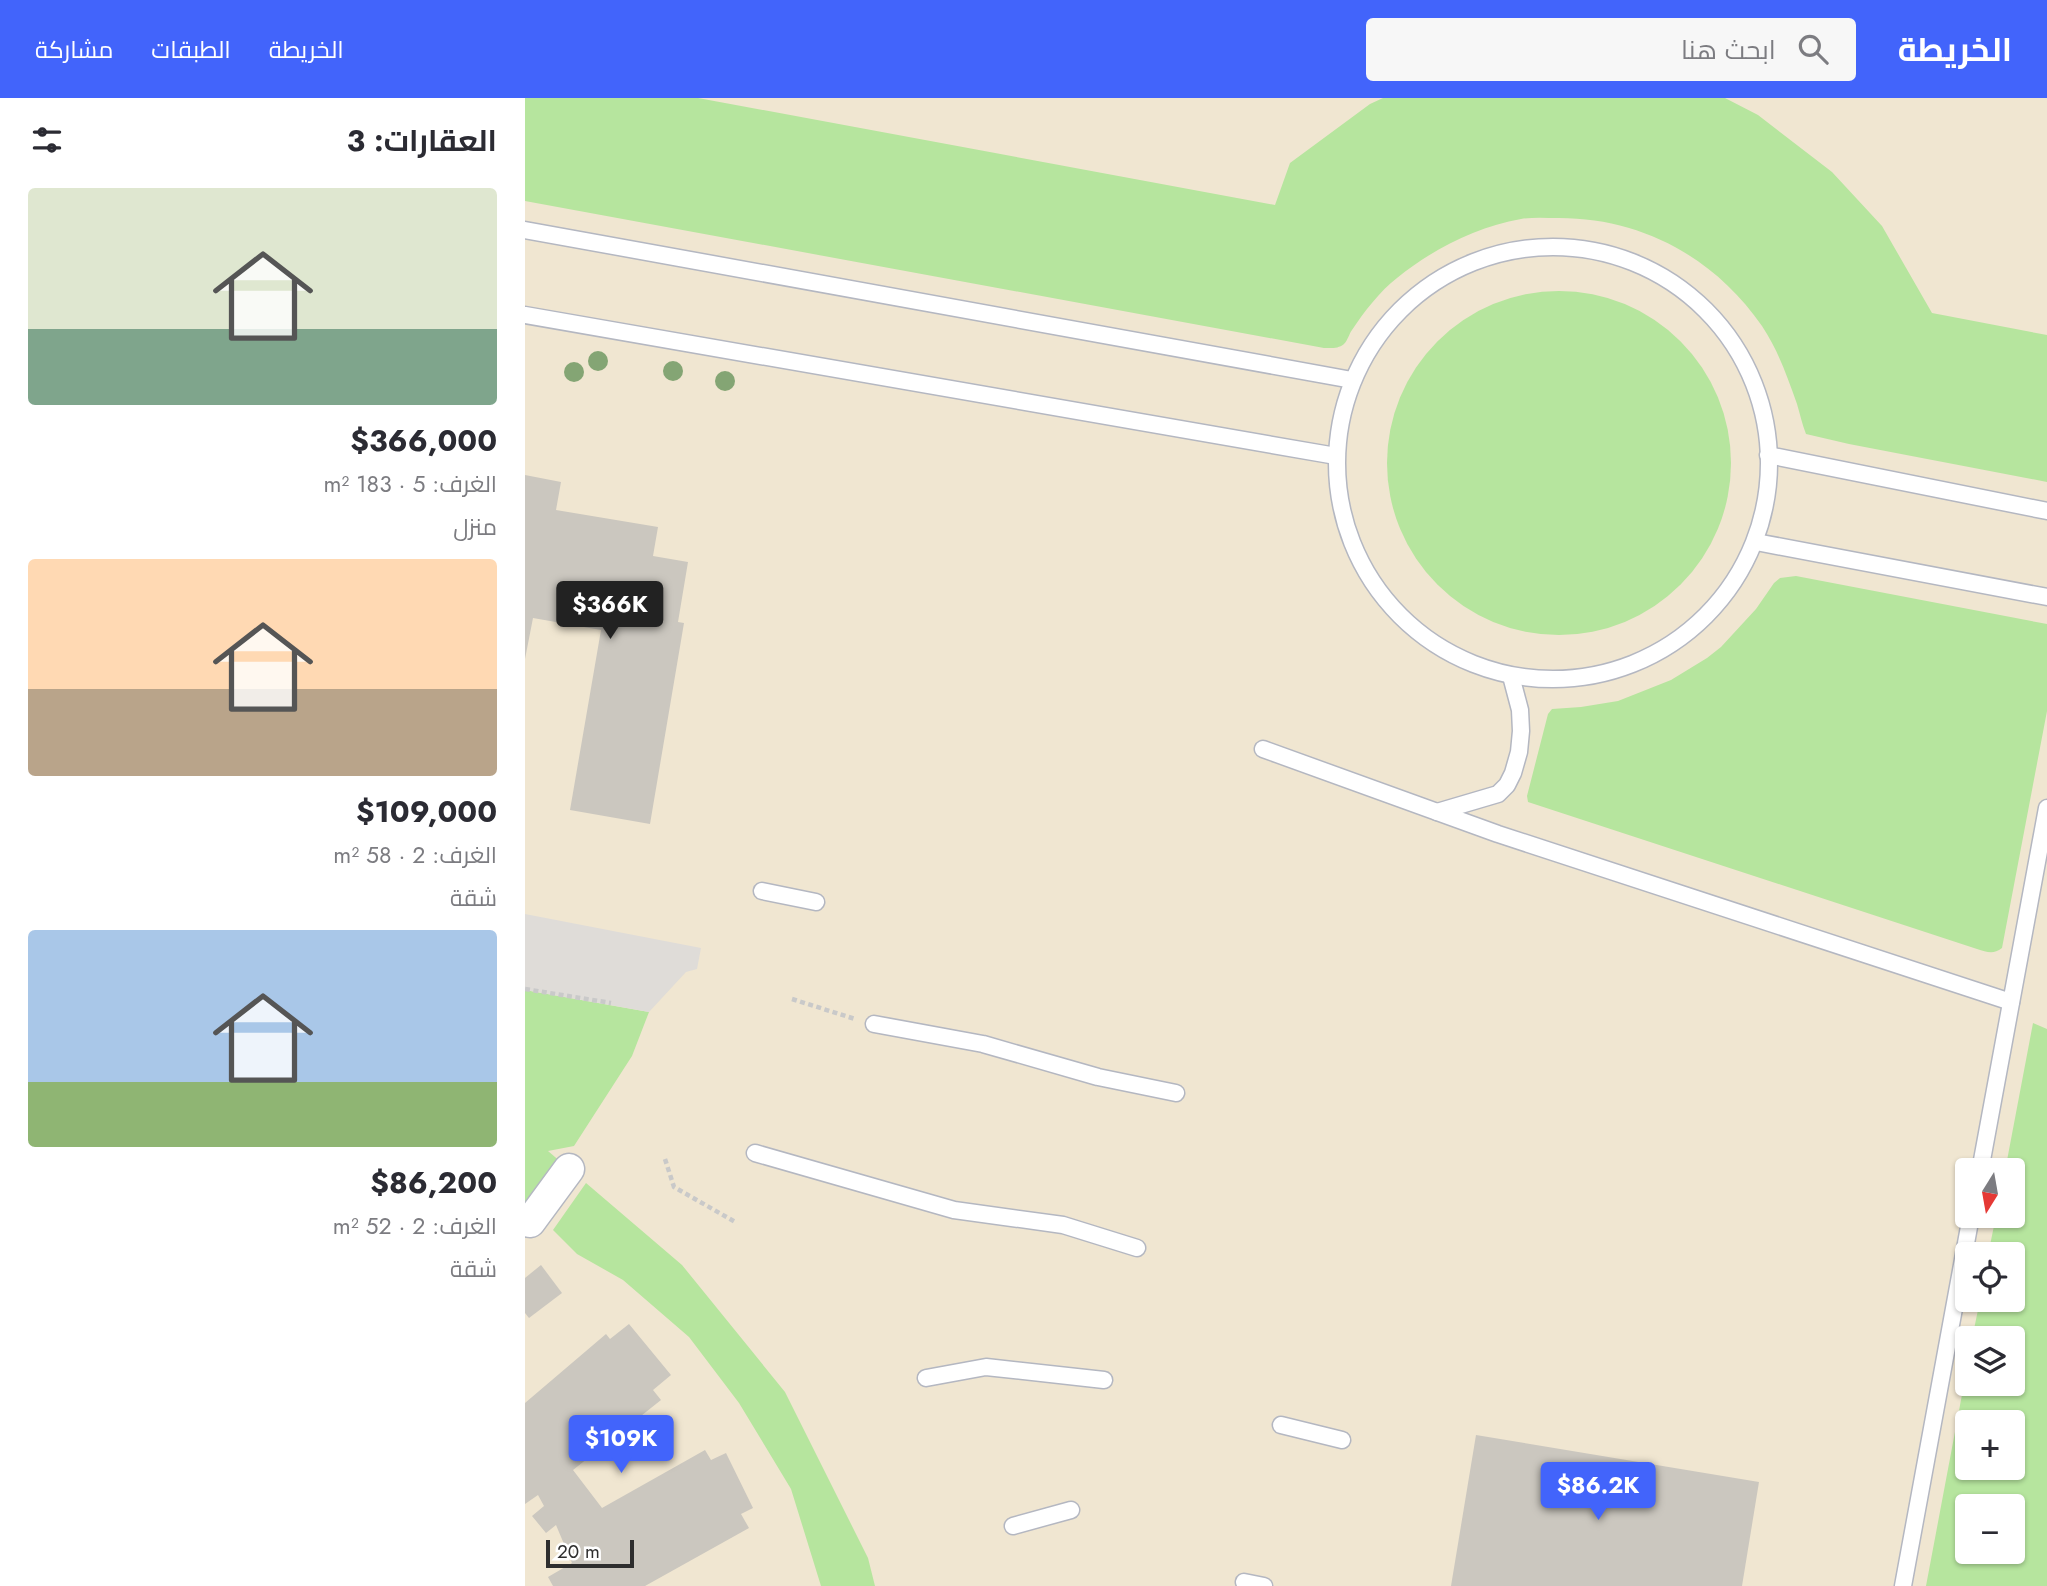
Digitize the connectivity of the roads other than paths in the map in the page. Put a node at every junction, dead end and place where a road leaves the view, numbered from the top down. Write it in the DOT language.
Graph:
graph roads {
  1 [pos="525,230"];
  2 [pos="525,315"];
  3 [pos="1352,380"];
  4 [pos="1336,456"];
  5 [pos="1768,456"];
  6 [pos="2047,511"];
  7 [pos="1756,542"];
  8 [pos="2047,597"];
  9 [pos="1511,676"];
  10 [pos="1263,749"];
  11 [pos="2047,808"];
  12 [pos="1437,811"];
  13 [pos="762,891"];
  14 [pos="816,902"];
  15 [pos="2011,1002"];
  16 [pos="874,1024"];
  17 [pos="1176,1093"];
  18 [pos="755,1153"];
  19 [pos="1982,1158"];
  20 [pos="569,1169"];
  21 [pos="530,1222"];
  22 [pos="1970,1228"];
  23 [pos="1137,1248"];
  24 [pos="926,1378"];
  25 [pos="1104,1380"];
  26 [pos="1281,1425"];
  27 [pos="1342,1440"];
  28 [pos="1071,1510"];
  29 [pos="1013,1527"];
  30 [pos="1244,1582"];
  31 [pos="1264,1586"];
  32 [pos="1903,1586"];
  1 -- 3 [label="lane"];
  2 -- 4 [label="lane"];
  3 -- 4 [label="lane"];
  3 -- 5 [label="lane"];
  4 -- 9 [label="lane"];
  5 -- 6 [label="lane"];
  5 -- 7 [label="lane"];
  7 -- 8 [label="lane"];
  7 -- 9 [label="lane"];
  9 -- 12 [label="lane"];
  10 -- 12 [label="lane"];
  11 -- 15 [label="lane"];
  12 -- 15 [label="lane"];
  13 -- 14 [label="lane"];
  15 -- 19 [label="lane"];
  16 -- 17 [label="lane"];
  18 -- 23 [label="lane"];
  20 -- 21 [label="street"];
  22 -- 32 [label="lane"];
  24 -- 25 [label="lane"];
  26 -- 27 [label="lane"];
  28 -- 29 [label="lane"];
  30 -- 31 [label="lane"];
}
